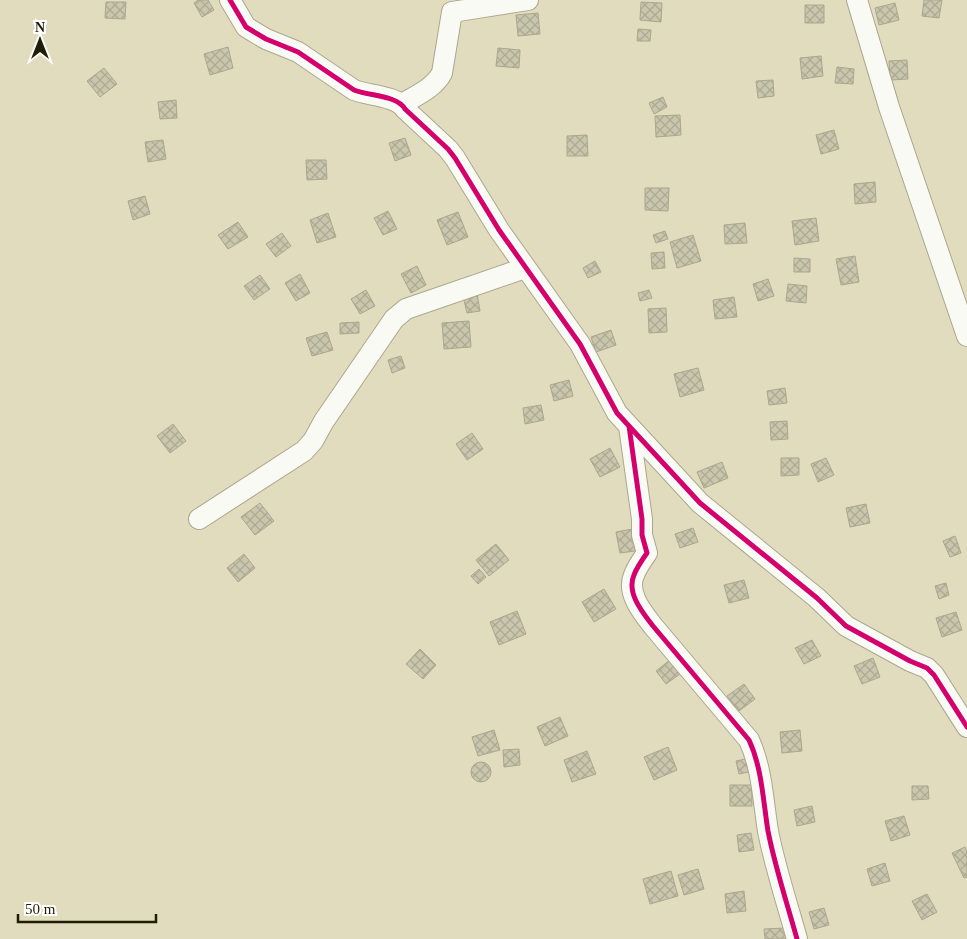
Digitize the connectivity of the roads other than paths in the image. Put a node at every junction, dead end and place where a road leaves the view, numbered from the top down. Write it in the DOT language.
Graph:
graph roads {
  1 [pos="230,0"];
  2 [pos="528,0"];
  3 [pos="857,0"];
  4 [pos="402,104"];
  5 [pos="526,268"];
  6 [pos="967,336"];
  7 [pos="629,426"];
  8 [pos="200,519"];
  9 [pos="967,727"];
  10 [pos="798,939"];
  1 -- 4 [label="street"];
  2 -- 4 [label="street"];
  3 -- 6 [label="street"];
  4 -- 5 [label="street"];
  5 -- 7 [label="street"];
  5 -- 8 [label="street"];
  7 -- 9 [label="street"];
  7 -- 10 [label="street"];
}
